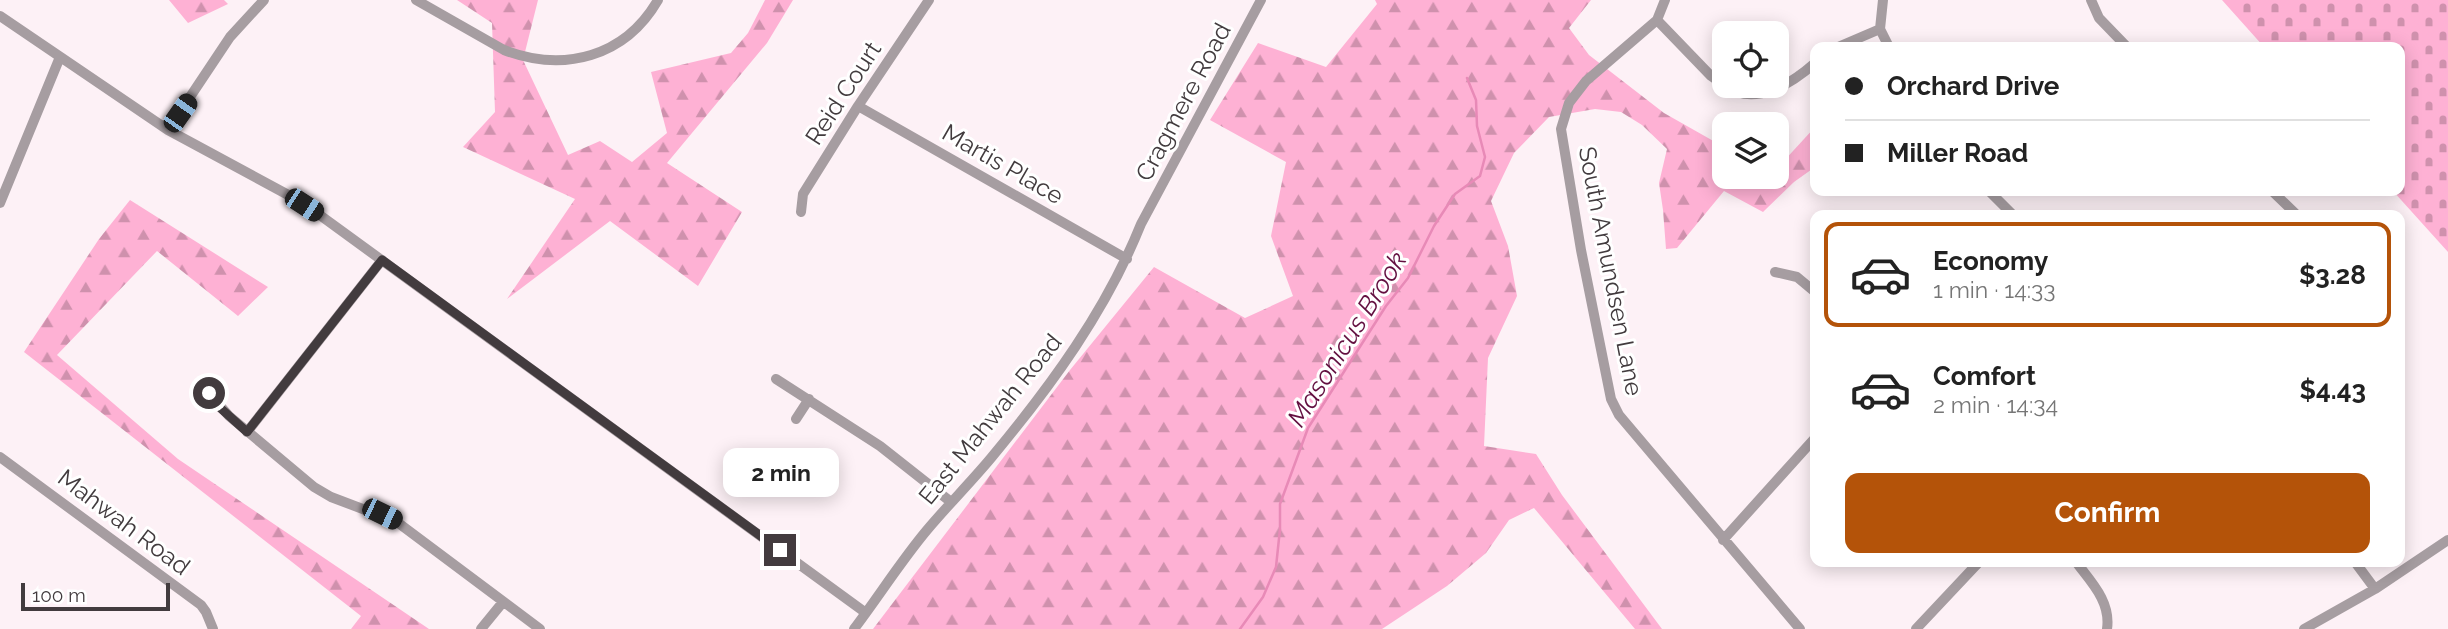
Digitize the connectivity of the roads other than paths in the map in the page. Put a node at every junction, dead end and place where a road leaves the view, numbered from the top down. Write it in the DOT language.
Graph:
graph roads {
  1 [pos="264,0"];
  2 [pos="416,0"];
  3 [pos="658,0"];
  4 [pos="929,0"];
  5 [pos="1261,0"];
  6 [pos="1665,0"];
  7 [pos="1883,0"];
  8 [pos="2091,0"];
  9 [pos="0,16"];
  10 [pos="1657,20"];
  11 [pos="1880,29"];
  12 [pos="1850,42"];
  13 [pos="1886,42"];
  14 [pos="2122,42"];
  15 [pos="60,57"];
  16 [pos="1810,67"];
  17 [pos="1712,77"];
  18 [pos="1789,83"];
  19 [pos="858,106"];
  20 [pos="168,130"];
  21 [pos="1994,196"];
  22 [pos="2277,196"];
  23 [pos="0,203"];
  24 [pos="2008,210"];
  25 [pos="2292,210"];
  26 [pos="800,212"];
  27 [pos="1142,224"];
  28 [pos="1127,259"];
  29 [pos="382,260"];
  30 [pos="1775,272"];
  31 [pos="1810,288"];
  32 [pos="776,379"];
  33 [pos="209,393"];
  34 [pos="809,399"];
  35 [pos="796,419"];
  36 [pos="247,432"];
  37 [pos="1810,444"];
  38 [pos="0,457"];
  39 [pos="951,502"];
  40 [pos="1723,540"];
  41 [pos="2446,545"];
  42 [pos="1974,567"];
  43 [pos="2080,567"];
  44 [pos="2359,567"];
  45 [pos="2375,589"];
  46 [pos="503,601"];
  47 [pos="866,613"];
  48 [pos="213,629"];
  49 [pos="481,629"];
  50 [pos="540,629"];
  51 [pos="854,629"];
  52 [pos="1800,629"];
  53 [pos="1916,629"];
  54 [pos="2107,629"];
  55 [pos="2304,629"];
  1 -- 20 [label="street"];
  2 -- 3 [label="street"];
  4 -- 19 [label="street, Reid Court"];
  5 -- 27 [label="street, Cragmere Road"];
  6 -- 10 [label="street"];
  7 -- 11 [label="street"];
  8 -- 14 [label="street"];
  9 -- 15 [label="street"];
  10 -- 17 [label="street"];
  10 -- 40 [label="street, South Amundsen Lane"];
  11 -- 12 [label="street"];
  11 -- 13 [label="street"];
  15 -- 20 [label="street"];
  15 -- 23 [label="street"];
  16 -- 18 [label="street"];
  19 -- 26 [label="street, Reid Court"];
  19 -- 28 [label="street, Martis Place"];
  20 -- 29 [label="street"];
  21 -- 24 [label="street"];
  22 -- 25 [label="street"];
  27 -- 28 [label="street, East Mahwah Road"];
  28 -- 39 [label="street, East Mahwah Road"];
  29 -- 36 [label="street"];
  29 -- 47 [label="street"];
  30 -- 31 [label="street"];
  32 -- 34 [label="street"];
  33 -- 36 [label="street"];
  34 -- 35 [label="street"];
  34 -- 39 [label="street"];
  36 -- 46 [label="street"];
  37 -- 40 [label="street"];
  38 -- 48 [label="street, Mahwah Road"];
  39 -- 47 [label="street, East Mahwah Road"];
  40 -- 52 [label="street, South Amundsen Lane"];
  41 -- 45 [label="street"];
  42 -- 53 [label="street"];
  43 -- 54 [label="street"];
  44 -- 45 [label="street"];
  45 -- 55 [label="street"];
  46 -- 49 [label="street"];
  46 -- 50 [label="street"];
  47 -- 51 [label="street, East Mahwah Road"];
}
